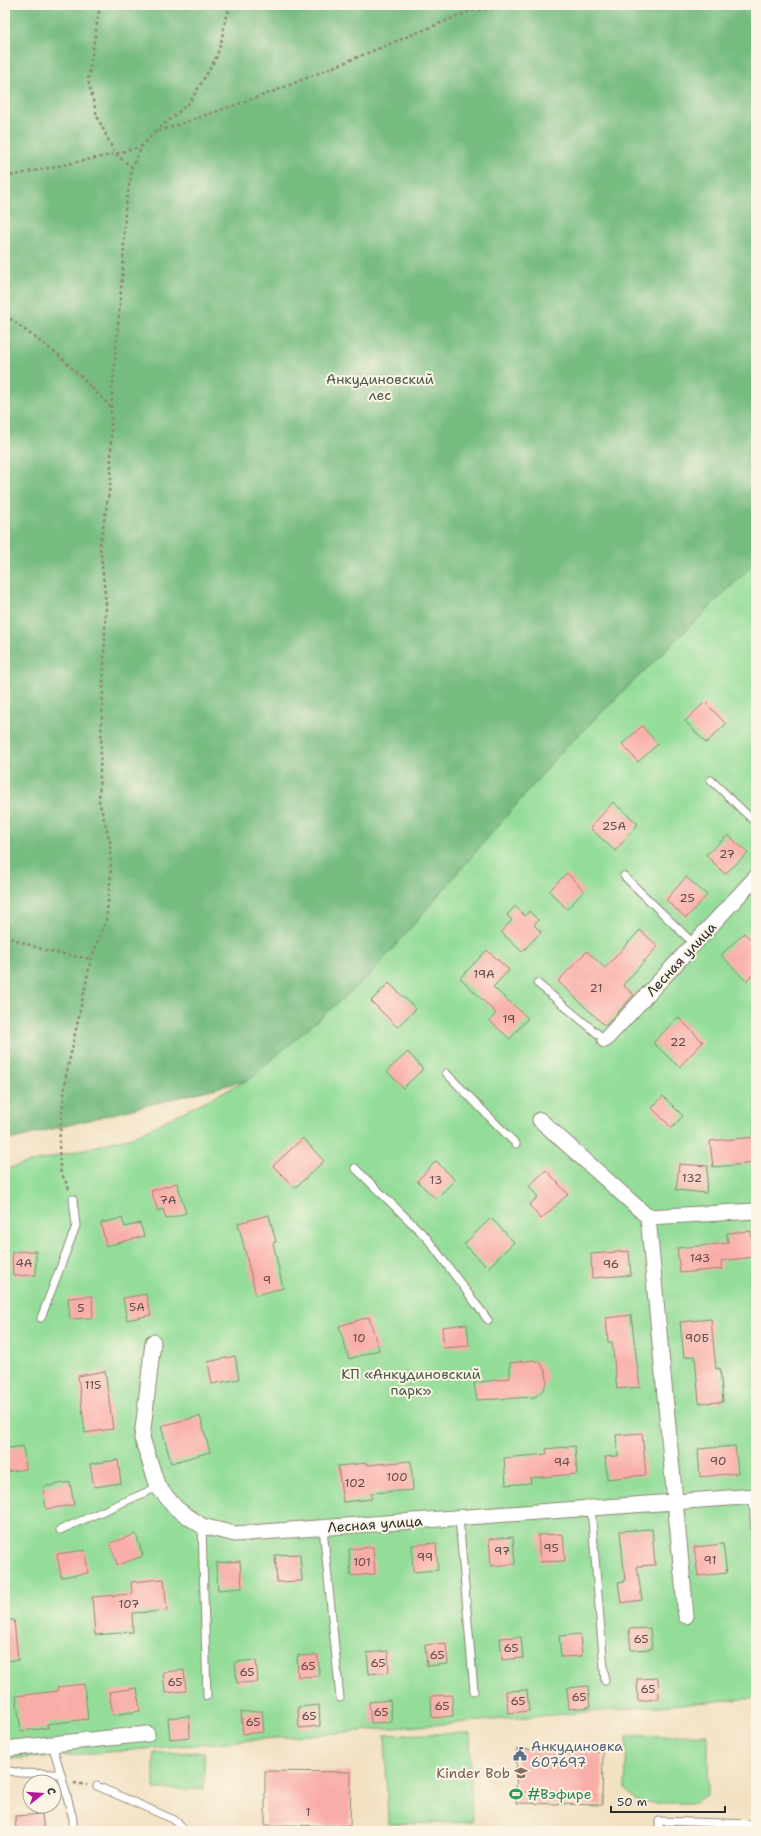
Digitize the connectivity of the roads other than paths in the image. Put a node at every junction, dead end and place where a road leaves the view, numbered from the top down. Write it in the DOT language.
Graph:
graph roads {
  1 [pos="711,780"];
  2 [pos="756,823"];
  3 [pos="624,876"];
  4 [pos="756,877"];
  5 [pos="694,944"];
  6 [pos="537,982"];
  7 [pos="606,1040"];
  8 [pos="446,1073"];
  9 [pos="540,1120"];
  10 [pos="516,1144"];
  11 [pos="355,1168"];
  12 [pos="73,1199"];
  13 [pos="756,1211"];
  14 [pos="648,1217"];
  15 [pos="40,1318"];
  16 [pos="488,1320"];
  17 [pos="153,1342"];
  18 [pos="158,1486"];
  19 [pos="754,1496"];
  20 [pos="674,1502"];
  21 [pos="590,1508"];
  22 [pos="459,1518"];
  23 [pos="202,1526"];
  24 [pos="323,1528"];
  25 [pos="60,1530"];
  26 [pos="756,1556"];
  27 [pos="686,1616"];
  28 [pos="605,1681"];
  29 [pos="474,1691"];
  30 [pos="207,1696"];
  31 [pos="340,1698"];
  32 [pos="147,1734"];
  33 [pos="52,1744"];
  34 [pos="5,1749"];
  35 [pos="5,1770"];
  36 [pos="61,1774"];
  37 [pos="62,1777"];
  38 [pos="97,1786"];
  39 [pos="756,1824"];
  40 [pos="73,1831"];
  41 [pos="185,1831"];
  42 [pos="659,1831"];
  1 -- 2 [label="lane"];
  3 -- 5 [label="lane"];
  4 -- 5 [label="street, Лесная улица"];
  5 -- 7 [label="street, Лесная улица"];
  6 -- 7 [label="lane"];
  8 -- 10 [label="lane"];
  9 -- 14 [label="street"];
  11 -- 16 [label="lane"];
  12 -- 15 [label="lane"];
  13 -- 14 [label="street"];
  14 -- 20 [label="street"];
  17 -- 18 [label="street, Лесная улица"];
  18 -- 23 [label="street, Лесная улица"];
  18 -- 25 [label="lane"];
  19 -- 20 [label="street, Лесная улица"];
  19 -- 26 [label="lane"];
  20 -- 21 [label="street, Лесная улица"];
  20 -- 27 [label="street"];
  21 -- 22 [label="street, Лесная улица"];
  21 -- 28 [label="lane"];
  22 -- 24 [label="street, Лесная улица"];
  22 -- 29 [label="lane"];
  23 -- 24 [label="street, Лесная улица"];
  23 -- 30 [label="lane"];
  24 -- 31 [label="lane"];
  32 -- 33 [label="street"];
  33 -- 34 [label="street"];
  33 -- 36 [label="lane"];
  35 -- 36 [label="lane"];
  37 -- 40 [label="lane"];
  38 -- 41 [label="lane"];
  39 -- 42 [label="lane"];
}
